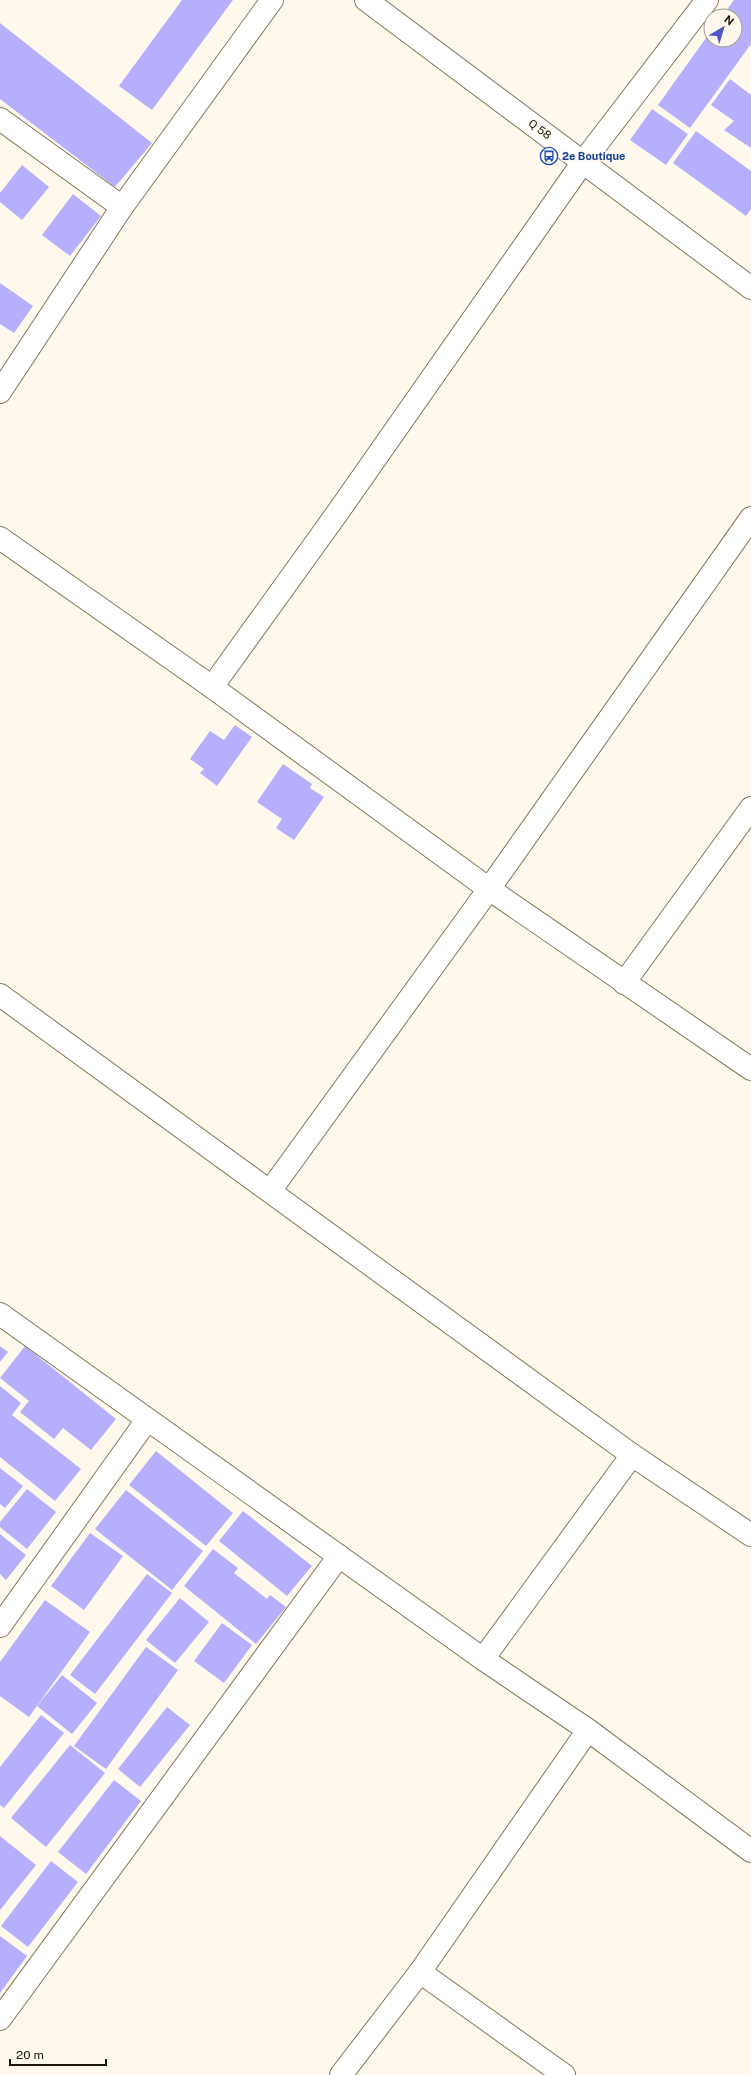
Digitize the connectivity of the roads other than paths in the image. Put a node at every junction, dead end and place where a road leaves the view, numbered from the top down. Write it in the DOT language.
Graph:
graph roads {
  1 [pos="272,0"];
  2 [pos="366,0"];
  3 [pos="707,0"];
  4 [pos="0,119"];
  5 [pos="583,162"];
  6 [pos="122,207"];
  7 [pos="751,288"];
  8 [pos="0,392"];
  9 [pos="751,518"];
  10 [pos="0,538"];
  11 [pos="212,688"];
  12 [pos="751,808"];
  13 [pos="489,889"];
  14 [pos="624,983"];
  15 [pos="0,995"];
  16 [pos="751,1069"];
  17 [pos="270,1191"];
  18 [pos="0,1314"];
  19 [pos="147,1420"];
  20 [pos="632,1455"];
  21 [pos="751,1535"];
  22 [pos="339,1556"];
  23 [pos="0,1626"];
  24 [pos="482,1659"];
  25 [pos="588,1730"];
  26 [pos="751,1851"];
  27 [pos="420,1972"];
  28 [pos="0,2019"];
  29 [pos="341,2075"];
  30 [pos="564,2075"];
  1 -- 6 [label="street"];
  2 -- 5 [label="street, Q 58"];
  3 -- 5 [label="street"];
  4 -- 6 [label="street"];
  5 -- 7 [label="street, Q 58"];
  5 -- 11 [label="street"];
  6 -- 8 [label="street"];
  9 -- 13 [label="street"];
  10 -- 11 [label="street"];
  11 -- 13 [label="street"];
  12 -- 14 [label="street"];
  13 -- 14 [label="street"];
  13 -- 17 [label="street"];
  14 -- 16 [label="street"];
  15 -- 17 [label="street"];
  17 -- 20 [label="street"];
  18 -- 19 [label="street"];
  19 -- 22 [label="street"];
  19 -- 23 [label="street"];
  20 -- 21 [label="street"];
  20 -- 24 [label="street"];
  22 -- 24 [label="street"];
  22 -- 28 [label="street"];
  24 -- 25 [label="street"];
  25 -- 26 [label="street"];
  25 -- 27 [label="street"];
  27 -- 29 [label="street"];
  27 -- 30 [label="street"];
}
